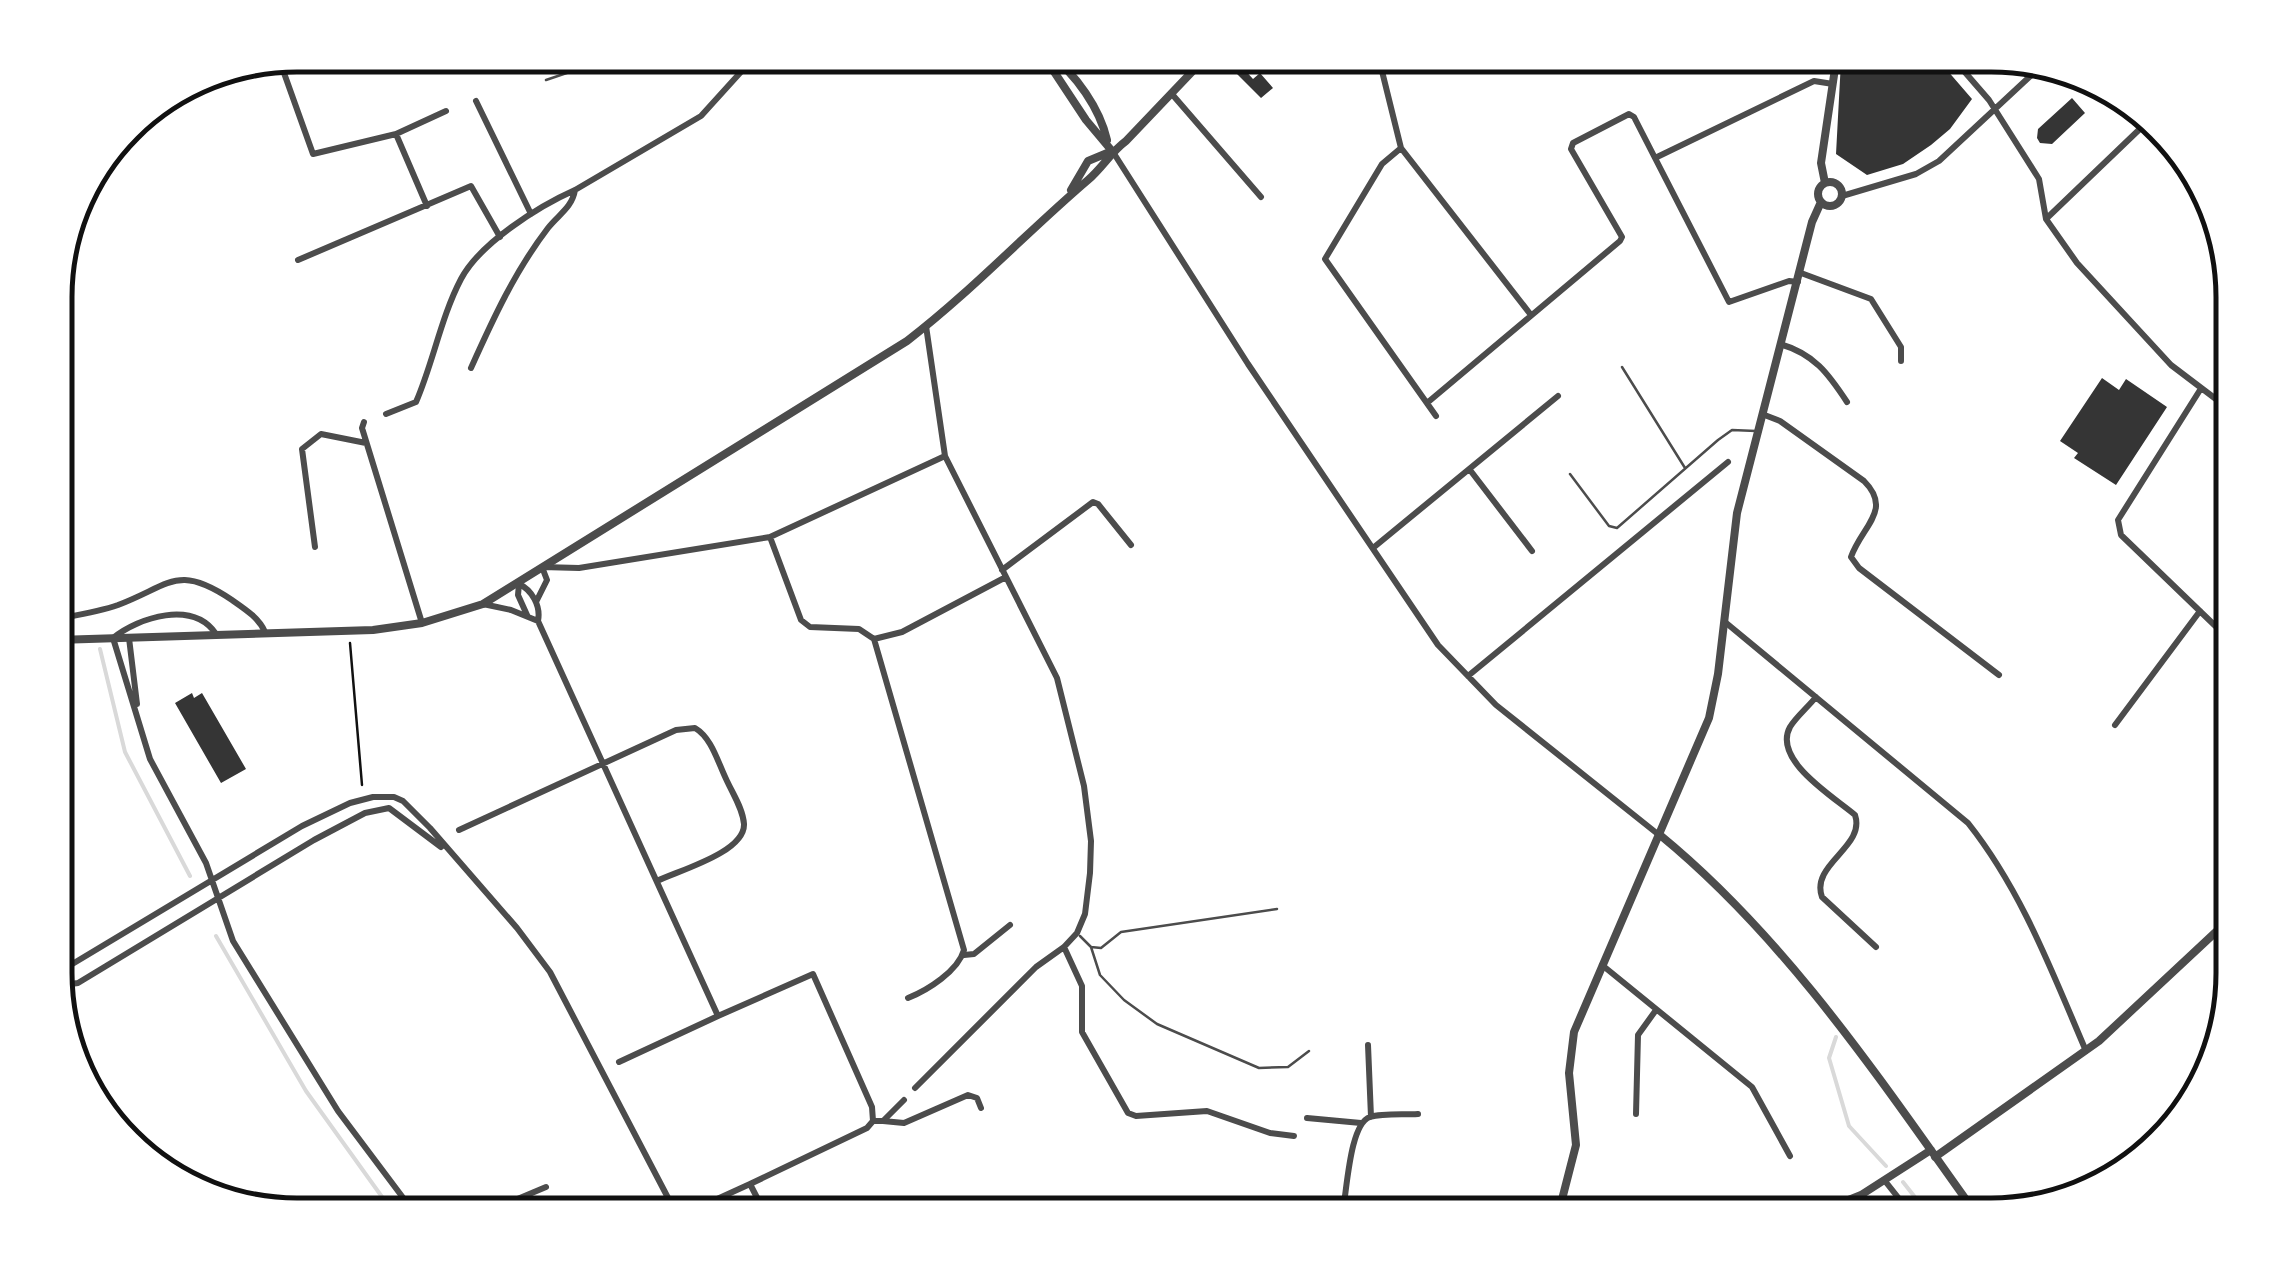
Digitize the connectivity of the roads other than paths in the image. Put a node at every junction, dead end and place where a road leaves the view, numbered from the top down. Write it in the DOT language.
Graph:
graph roads {
  1 [pos="569,72"];
  2 [pos="741,72"];
  3 [pos="1056,72"];
  4 [pos="1191,72"];
  5 [pos="1382,72"];
  6 [pos="1835,72"];
  7 [pos="1964,72"];
  8 [pos="284,73"];
  9 [pos="564,74"];
  10 [pos="2030,76"];
  11 [pos="546,80"];
  12 [pos="1833,84"];
  13 [pos="1171,93"];
  14 [pos="476,101"];
  15 [pos="1994,109"];
  16 [pos="446,112"];
  17 [pos="2140,128"];
  18 [pos="396,134"];
  19 [pos="1110,148"];
  20 [pos="1401,148"];
  21 [pos="1655,158"];
  22 [pos="1824,183"];
  23 [pos="576,190"];
  24 [pos="1842,196"];
  25 [pos="1260,198"];
  26 [pos="1821,202"];
  27 [pos="427,206"];
  28 [pos="531,214"];
  29 [pos="2046,219"];
  30 [pos="500,237"];
  31 [pos="298,260"];
  32 [pos="1800,278"];
  33 [pos="1531,314"];
  34 [pos="926,326"];
  35 [pos="1780,344"];
  36 [pos="1902,361"];
  37 [pos="1622,367"];
  38 [pos="471,368"];
  39 [pos="2200,390"];
  40 [pos="1558,396"];
  41 [pos="2216,400"];
  42 [pos="1847,402"];
  43 [pos="1427,403"];
  44 [pos="386,414"];
  45 [pos="1762,414"];
  46 [pos="1436,416"];
  47 [pos="364,422"];
  48 [pos="1758,431"];
  49 [pos="366,443"];
  50 [pos="945,456"];
  51 [pos="1728,462"];
  52 [pos="1470,470"];
  53 [pos="1686,470"];
  54 [pos="1570,474"];
  55 [pos="770,536"];
  56 [pos="1131,545"];
  57 [pos="315,547"];
  58 [pos="1373,548"];
  59 [pos="1532,551"];
  60 [pos="542,567"];
  61 [pos="1004,573"];
  62 [pos="519,584"];
  63 [pos="536,602"];
  64 [pos="484,604"];
  65 [pos="2200,611"];
  66 [pos="73,615"];
  67 [pos="528,617"];
  68 [pos="538,621"];
  69 [pos="1724,621"];
  70 [pos="422,623"];
  71 [pos="2216,626"];
  72 [pos="265,632"];
  73 [pos="216,634"];
  74 [pos="113,638"];
  75 [pos="129,638"];
  76 [pos="72,639"];
  77 [pos="874,639"];
  78 [pos="2000,675"];
  79 [pos="1468,676"];
  80 [pos="1816,697"];
  81 [pos="139,720"];
  82 [pos="2115,724"];
  83 [pos="604,762"];
  84 [pos="458,830"];
  85 [pos="1660,835"];
  86 [pos="454,857"];
  87 [pos="212,879"];
  88 [pos="658,880"];
  89 [pos="218,898"];
  90 [pos="1276,909"];
  91 [pos="1010,925"];
  92 [pos="1077,933"];
  93 [pos="2216,933"];
  94 [pos="1091,946"];
  95 [pos="1876,946"];
  96 [pos="1064,947"];
  97 [pos="964,956"];
  98 [pos="72,964"];
  99 [pos="1602,966"];
  100 [pos="73,983"];
  101 [pos="908,998"];
  102 [pos="1656,1010"];
  103 [pos="718,1016"];
  104 [pos="1368,1045"];
  105 [pos="1309,1051"];
  106 [pos="2086,1051"];
  107 [pos="619,1062"];
  108 [pos="916,1088"];
  109 [pos="904,1100"];
  110 [pos="981,1108"];
  111 [pos="1418,1114"];
  112 [pos="1636,1114"];
  113 [pos="1371,1117"];
  114 [pos="1308,1118"];
  115 [pos="873,1121"];
  116 [pos="884,1121"];
  117 [pos="1361,1123"];
  118 [pos="1294,1136"];
  119 [pos="1933,1154"];
  120 [pos="1790,1156"];
  121 [pos="1885,1181"];
  122 [pos="750,1184"];
  123 [pos="546,1187"];
  124 [pos="1345,1197"];
  125 [pos="1562,1197"];
  126 [pos="1849,1197"];
  127 [pos="1898,1197"];
  128 [pos="1965,1197"];
  129 [pos="403,1198"];
  130 [pos="520,1198"];
  131 [pos="668,1198"];
  132 [pos="720,1198"];
  133 [pos="757,1198"];
  1 -- 9 [label="lane"];
  2 -- 23 [label="street"];
  3 -- 19 [label="street"];
  4 -- 13 [label="street"];
  5 -- 20 [label="street"];
  6 -- 12 [label="street"];
  7 -- 15 [label="street"];
  8 -- 18 [label="street"];
  9 -- 11 [label="lane"];
  10 -- 15 [label="street"];
  12 -- 21 [label="street"];
  12 -- 22 [label="street"];
  13 -- 19 [label="street"];
  13 -- 25 [label="street"];
  14 -- 28 [label="street"];
  15 -- 24 [label="street"];
  15 -- 29 [label="street"];
  16 -- 18 [label="street"];
  17 -- 29 [label="street"];
  18 -- 27 [label="street"];
  19 -- 34 [label="street"];
  19 -- 58 [label="street"];
  20 -- 33 [label="street"];
  20 -- 43 [label="street"];
  21 -- 32 [label="street"];
  21 -- 33 [label="street"];
  22 -- 24 [label="street"];
  22 -- 26 [label="street"];
  23 -- 28 [label="street"];
  23 -- 38 [label="street"];
  24 -- 26 [label="street"];
  26 -- 32 [label="street"];
  27 -- 30 [label="street"];
  27 -- 31 [label="street"];
  28 -- 30 [label="street"];
  29 -- 39 [label="street"];
  30 -- 44 [label="street"];
  32 -- 35 [label="street"];
  32 -- 36 [label="street"];
  33 -- 43 [label="street"];
  34 -- 50 [label="street"];
  34 -- 60 [label="street"];
  35 -- 42 [label="street"];
  35 -- 45 [label="street"];
  37 -- 53 [label="lane"];
  39 -- 41 [label="street"];
  39 -- 65 [label="street"];
  40 -- 52 [label="street"];
  43 -- 46 [label="street"];
  45 -- 48 [label="street"];
  45 -- 78 [label="street"];
  47 -- 49 [label="street"];
  48 -- 53 [label="lane"];
  48 -- 69 [label="street"];
  49 -- 57 [label="street"];
  49 -- 70 [label="street"];
  50 -- 55 [label="street"];
  50 -- 61 [label="street"];
  51 -- 79 [label="street"];
  52 -- 58 [label="street"];
  52 -- 59 [label="street"];
  53 -- 54 [label="lane"];
  55 -- 60 [label="street"];
  55 -- 77 [label="street"];
  56 -- 61 [label="street"];
  58 -- 79 [label="street"];
  60 -- 62 [label="street"];
  60 -- 63 [label="street"];
  61 -- 77 [label="street"];
  61 -- 92 [label="street"];
  62 -- 63 [label="street"];
  62 -- 64 [label="street"];
  62 -- 67 [label="street"];
  63 -- 68 [label="street"];
  64 -- 67 [label="street"];
  64 -- 70 [label="street"];
  65 -- 71 [label="street"];
  65 -- 82 [label="street"];
  66 -- 72 [label="street"];
  67 -- 68 [label="street"];
  68 -- 83 [label="street"];
  69 -- 80 [label="street"];
  69 -- 85 [label="street"];
  70 -- 72 [label="street"];
  72 -- 73 [label="street"];
  73 -- 74 [label="street"];
  73 -- 75 [label="street"];
  74 -- 75 [label="street"];
  74 -- 76 [label="street"];
  74 -- 81 [label="street"];
  75 -- 81 [label="street"];
  77 -- 97 [label="street"];
  79 -- 85 [label="street"];
  80 -- 95 [label="street"];
  80 -- 106 [label="street"];
  81 -- 87 [label="street"];
  83 -- 84 [label="street"];
  83 -- 88 [label="street"];
  83 -- 88 [label="street"];
  85 -- 99 [label="street"];
  85 -- 119 [label="street"];
  86 -- 87 [label="street"];
  86 -- 89 [label="street"];
  86 -- 131 [label="street"];
  87 -- 89 [label="street"];
  87 -- 98 [label="street"];
  88 -- 103 [label="street"];
  89 -- 100 [label="street"];
  89 -- 129 [label="street"];
  90 -- 94 [label="lane"];
  91 -- 97 [label="street"];
  92 -- 94 [label="lane"];
  92 -- 96 [label="street"];
  93 -- 106 [label="street"];
  94 -- 105 [label="lane"];
  96 -- 108 [label="street"];
  96 -- 118 [label="street"];
  97 -- 101 [label="street"];
  99 -- 102 [label="street"];
  99 -- 125 [label="street"];
  102 -- 112 [label="street"];
  102 -- 120 [label="street"];
  103 -- 107 [label="street"];
  103 -- 115 [label="street"];
  104 -- 113 [label="street"];
  106 -- 119 [label="street"];
  109 -- 116 [label="street"];
  110 -- 116 [label="street"];
  111 -- 113 [label="street"];
  113 -- 117 [label="street"];
  114 -- 117 [label="street"];
  115 -- 116 [label="street"];
  115 -- 122 [label="street"];
  117 -- 124 [label="street"];
  119 -- 121 [label="street"];
  119 -- 128 [label="street"];
  121 -- 126 [label="street"];
  121 -- 127 [label="street"];
  122 -- 132 [label="street"];
  122 -- 133 [label="street"];
  123 -- 130 [label="street"];
}
